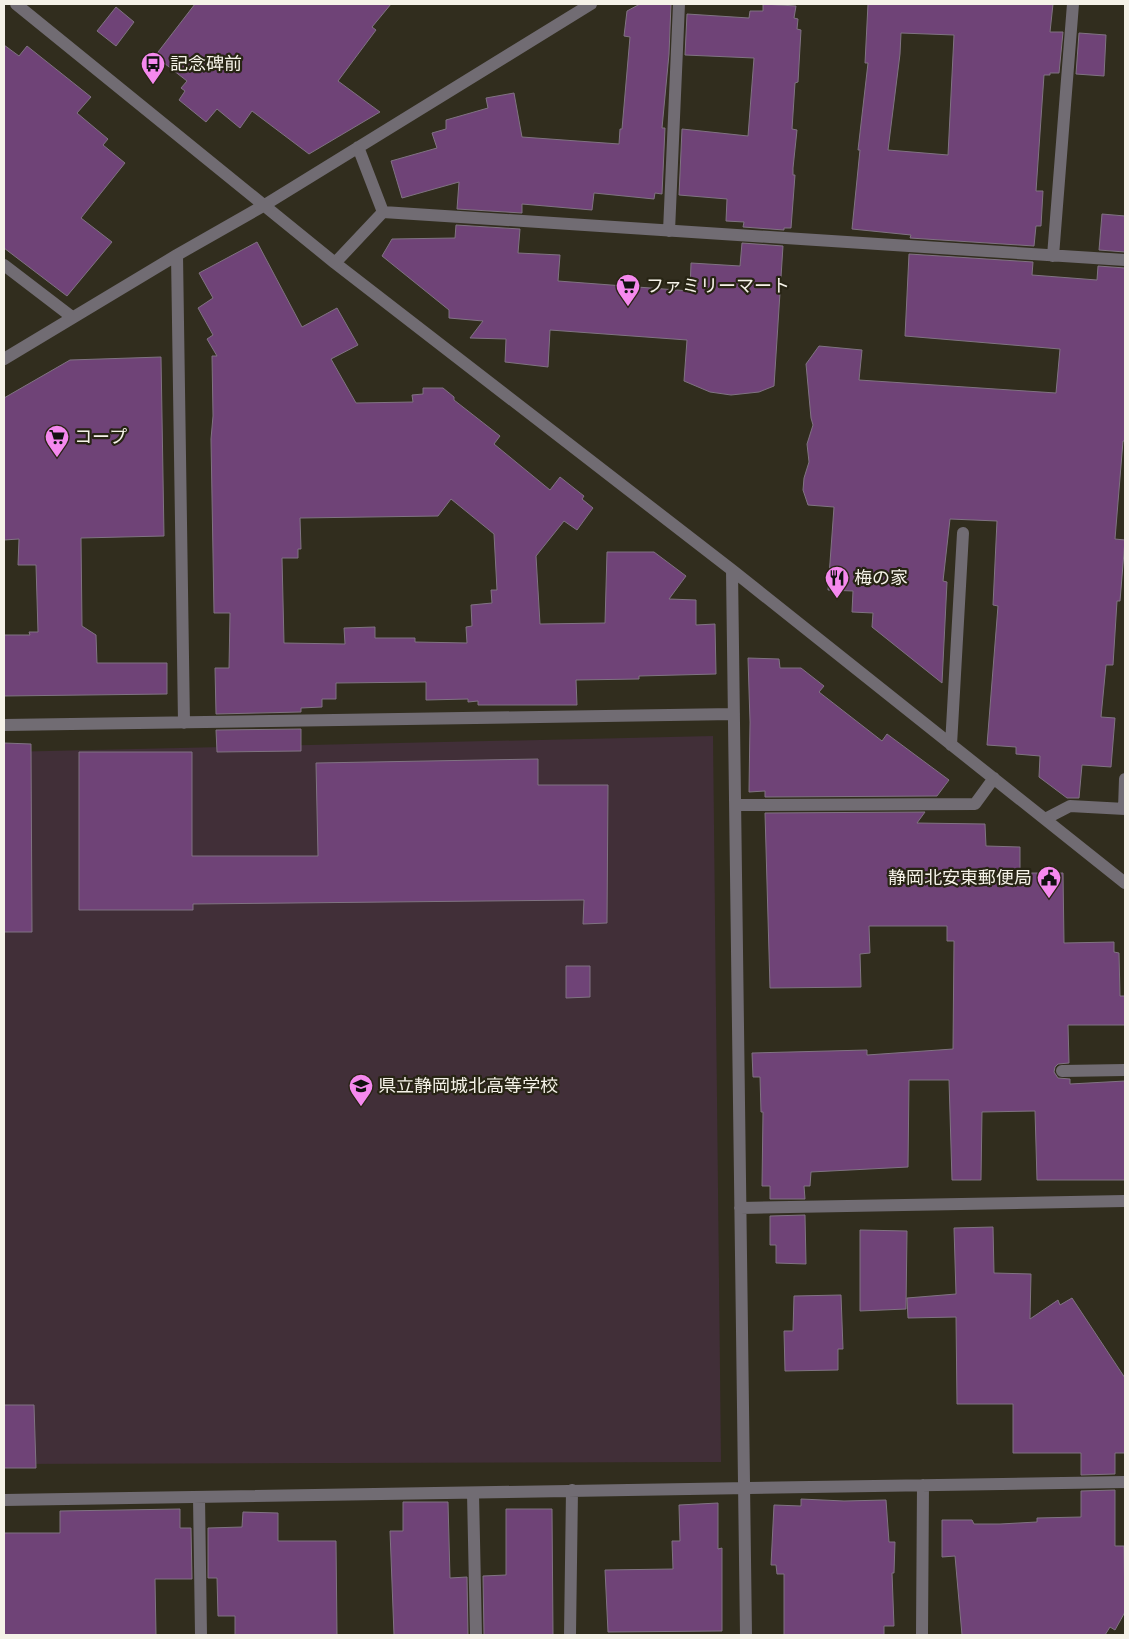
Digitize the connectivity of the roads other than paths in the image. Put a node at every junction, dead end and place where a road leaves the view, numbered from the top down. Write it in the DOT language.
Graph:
graph roads {
  1 [pos="16,4"];
  2 [pos="591,4"];
  3 [pos="679,4"];
  4 [pos="1074,4"];
  5 [pos="358,147"];
  6 [pos="263,206"];
  7 [pos="383,212"];
  8 [pos="669,231"];
  9 [pos="177,255"];
  10 [pos="1052,256"];
  11 [pos="1125,260"];
  12 [pos="335,263"];
  13 [pos="4,265"];
  14 [pos="72,317"];
  15 [pos="4,359"];
  16 [pos="963,533"];
  17 [pos="732,570"];
  18 [pos="734,714"];
  19 [pos="184,723"];
  20 [pos="4,726"];
  21 [pos="951,744"];
  22 [pos="994,778"];
  23 [pos="1125,779"];
  24 [pos="736,805"];
  25 [pos="1124,809"];
  26 [pos="1045,819"];
  27 [pos="1125,883"];
  28 [pos="1125,1070"];
  29 [pos="1062,1071"];
  30 [pos="1125,1201"];
  31 [pos="740,1208"];
  32 [pos="1125,1482"];
  33 [pos="923,1485"];
  34 [pos="744,1488"];
  35 [pos="572,1490"];
  36 [pos="473,1492"];
  37 [pos="199,1497"];
  38 [pos="4,1500"];
  39 [pos="201,1635"];
  40 [pos="476,1635"];
  41 [pos="570,1635"];
  42 [pos="746,1635"];
  43 [pos="922,1635"];
  1 -- 6 [label="street"];
  2 -- 5 [label="street"];
  3 -- 8 [label="street"];
  4 -- 10 [label="street"];
  5 -- 6 [label="street"];
  5 -- 7 [label="street"];
  6 -- 9 [label="street"];
  6 -- 12 [label="street"];
  7 -- 8 [label="street"];
  7 -- 12 [label="street"];
  8 -- 10 [label="street"];
  9 -- 14 [label="street"];
  9 -- 19 [label="street"];
  10 -- 11 [label="street"];
  12 -- 17 [label="street"];
  13 -- 14 [label="street"];
  14 -- 15 [label="street"];
  16 -- 21 [label="street"];
  17 -- 18 [label="street"];
  17 -- 21 [label="street"];
  18 -- 19 [label="street"];
  18 -- 24 [label="street"];
  19 -- 20 [label="street"];
  21 -- 22 [label="street"];
  22 -- 24 [label="street"];
  22 -- 26 [label="street"];
  23 -- 25 [label="street"];
  24 -- 31 [label="street"];
  25 -- 26 [label="street"];
  26 -- 27 [label="street"];
  28 -- 29 [label="street"];
  30 -- 31 [label="street"];
  31 -- 34 [label="street"];
  32 -- 33 [label="street"];
  33 -- 34 [label="street"];
  33 -- 43 [label="street"];
  34 -- 35 [label="street"];
  34 -- 42 [label="street"];
  35 -- 36 [label="street"];
  35 -- 41 [label="street"];
  36 -- 37 [label="street"];
  36 -- 40 [label="street"];
  37 -- 38 [label="street"];
  37 -- 39 [label="street"];
}
